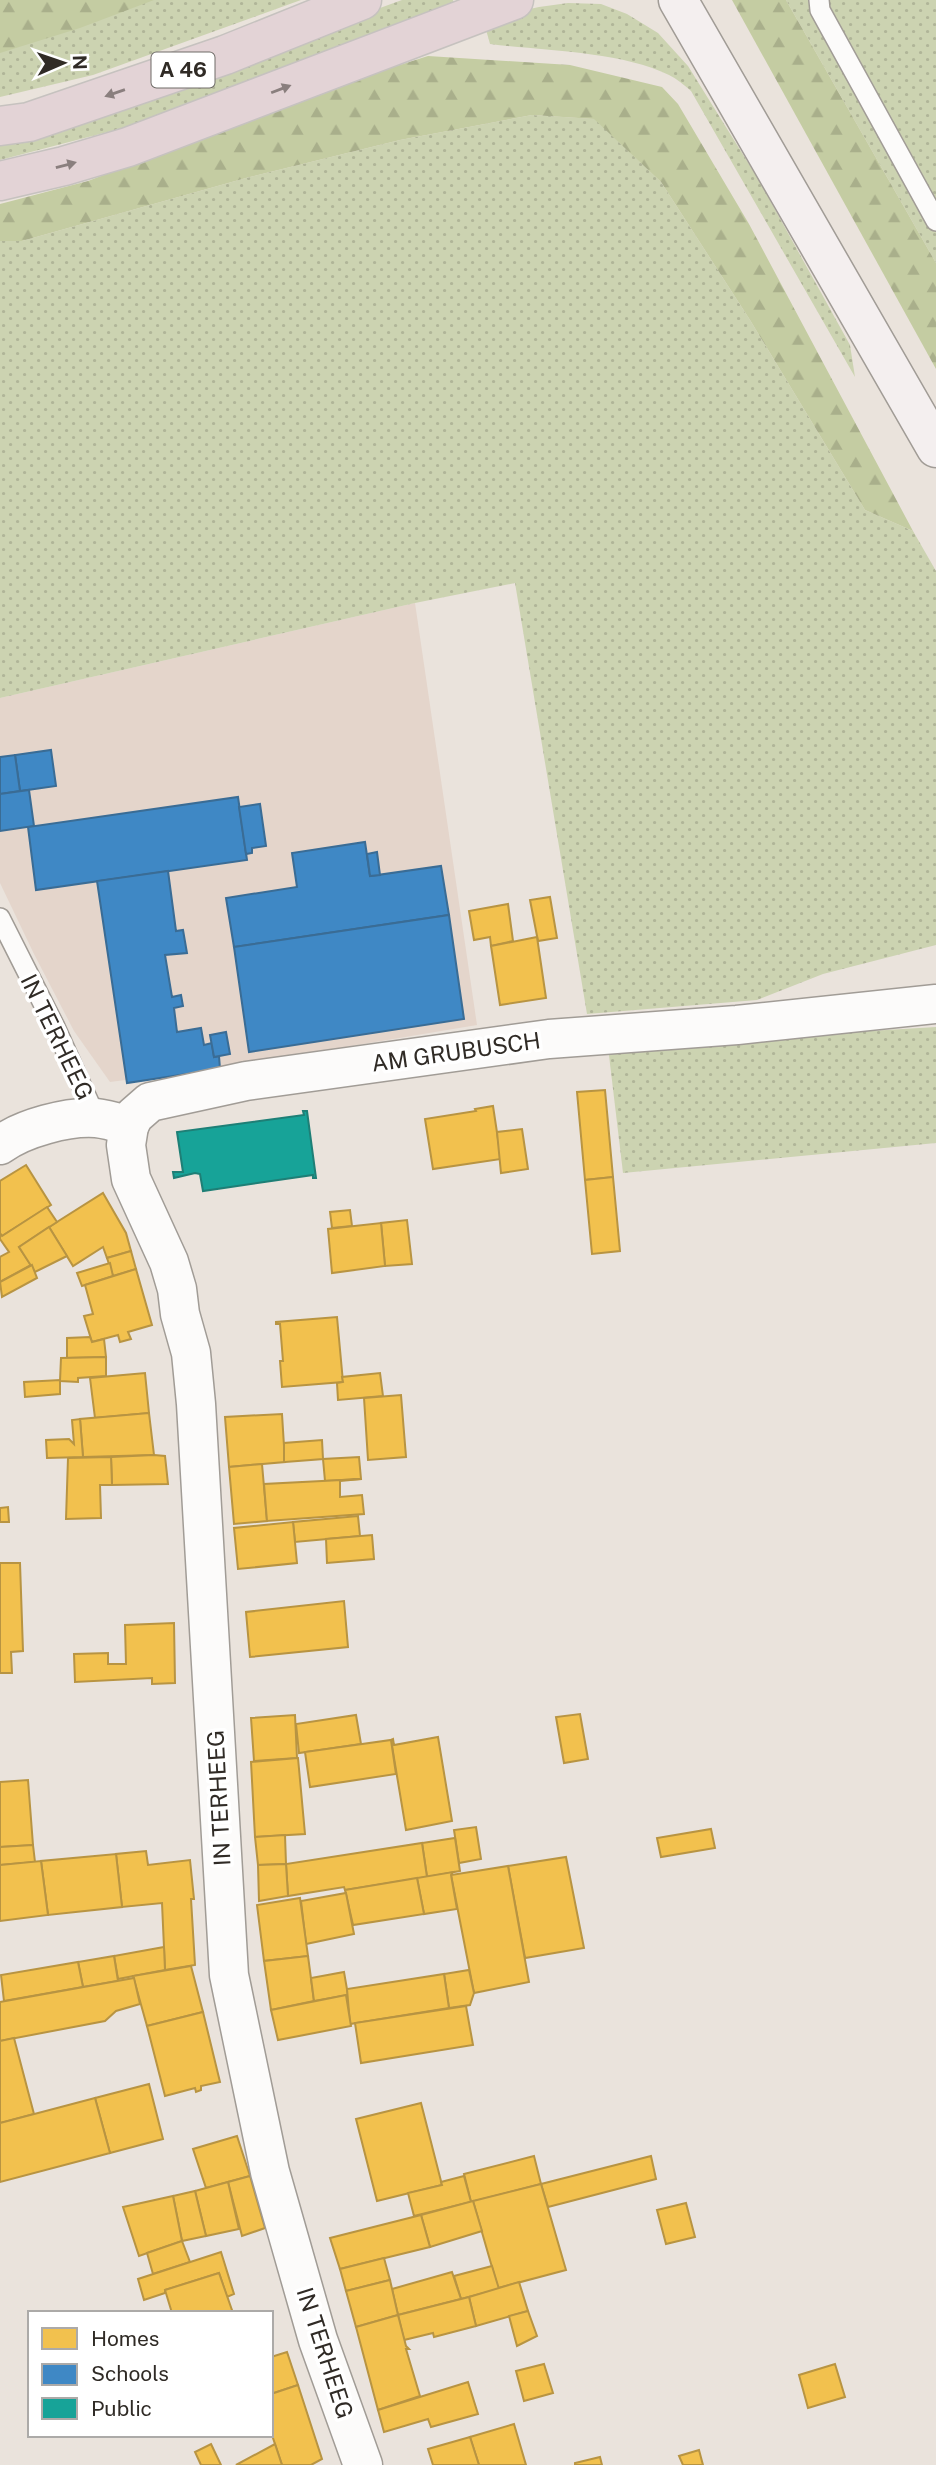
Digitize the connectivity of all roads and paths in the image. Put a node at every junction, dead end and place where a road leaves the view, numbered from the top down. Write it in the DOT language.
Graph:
graph roads {
  1 [pos="362,0"];
  2 [pos="514,0"];
  3 [pos="678,0"];
  4 [pos="819,0"];
  5 [pos="0,126"];
  6 [pos="0,181"];
  7 [pos="936,221"];
  8 [pos="936,448"];
  9 [pos="0,918"];
  10 [pos="935,1004"];
  11 [pos="113,1122"];
  12 [pos="0,1144"];
  13 [pos="363,2465"];
  1 -- 5 [label="highway, A 46, one-way"];
  6 -- 2 [label="highway, one-way"];
  3 -- 8 [label="main road"];
  4 -- 7 [label="lane"];
  9 -- 11 [label="lane, IN TERHEEG"];
  10 -- 11 [label="street, AM GRUBUSCH"];
  11 -- 12 [label="street"];
  11 -- 13 [label="street, IN TERHEEG"];
}
